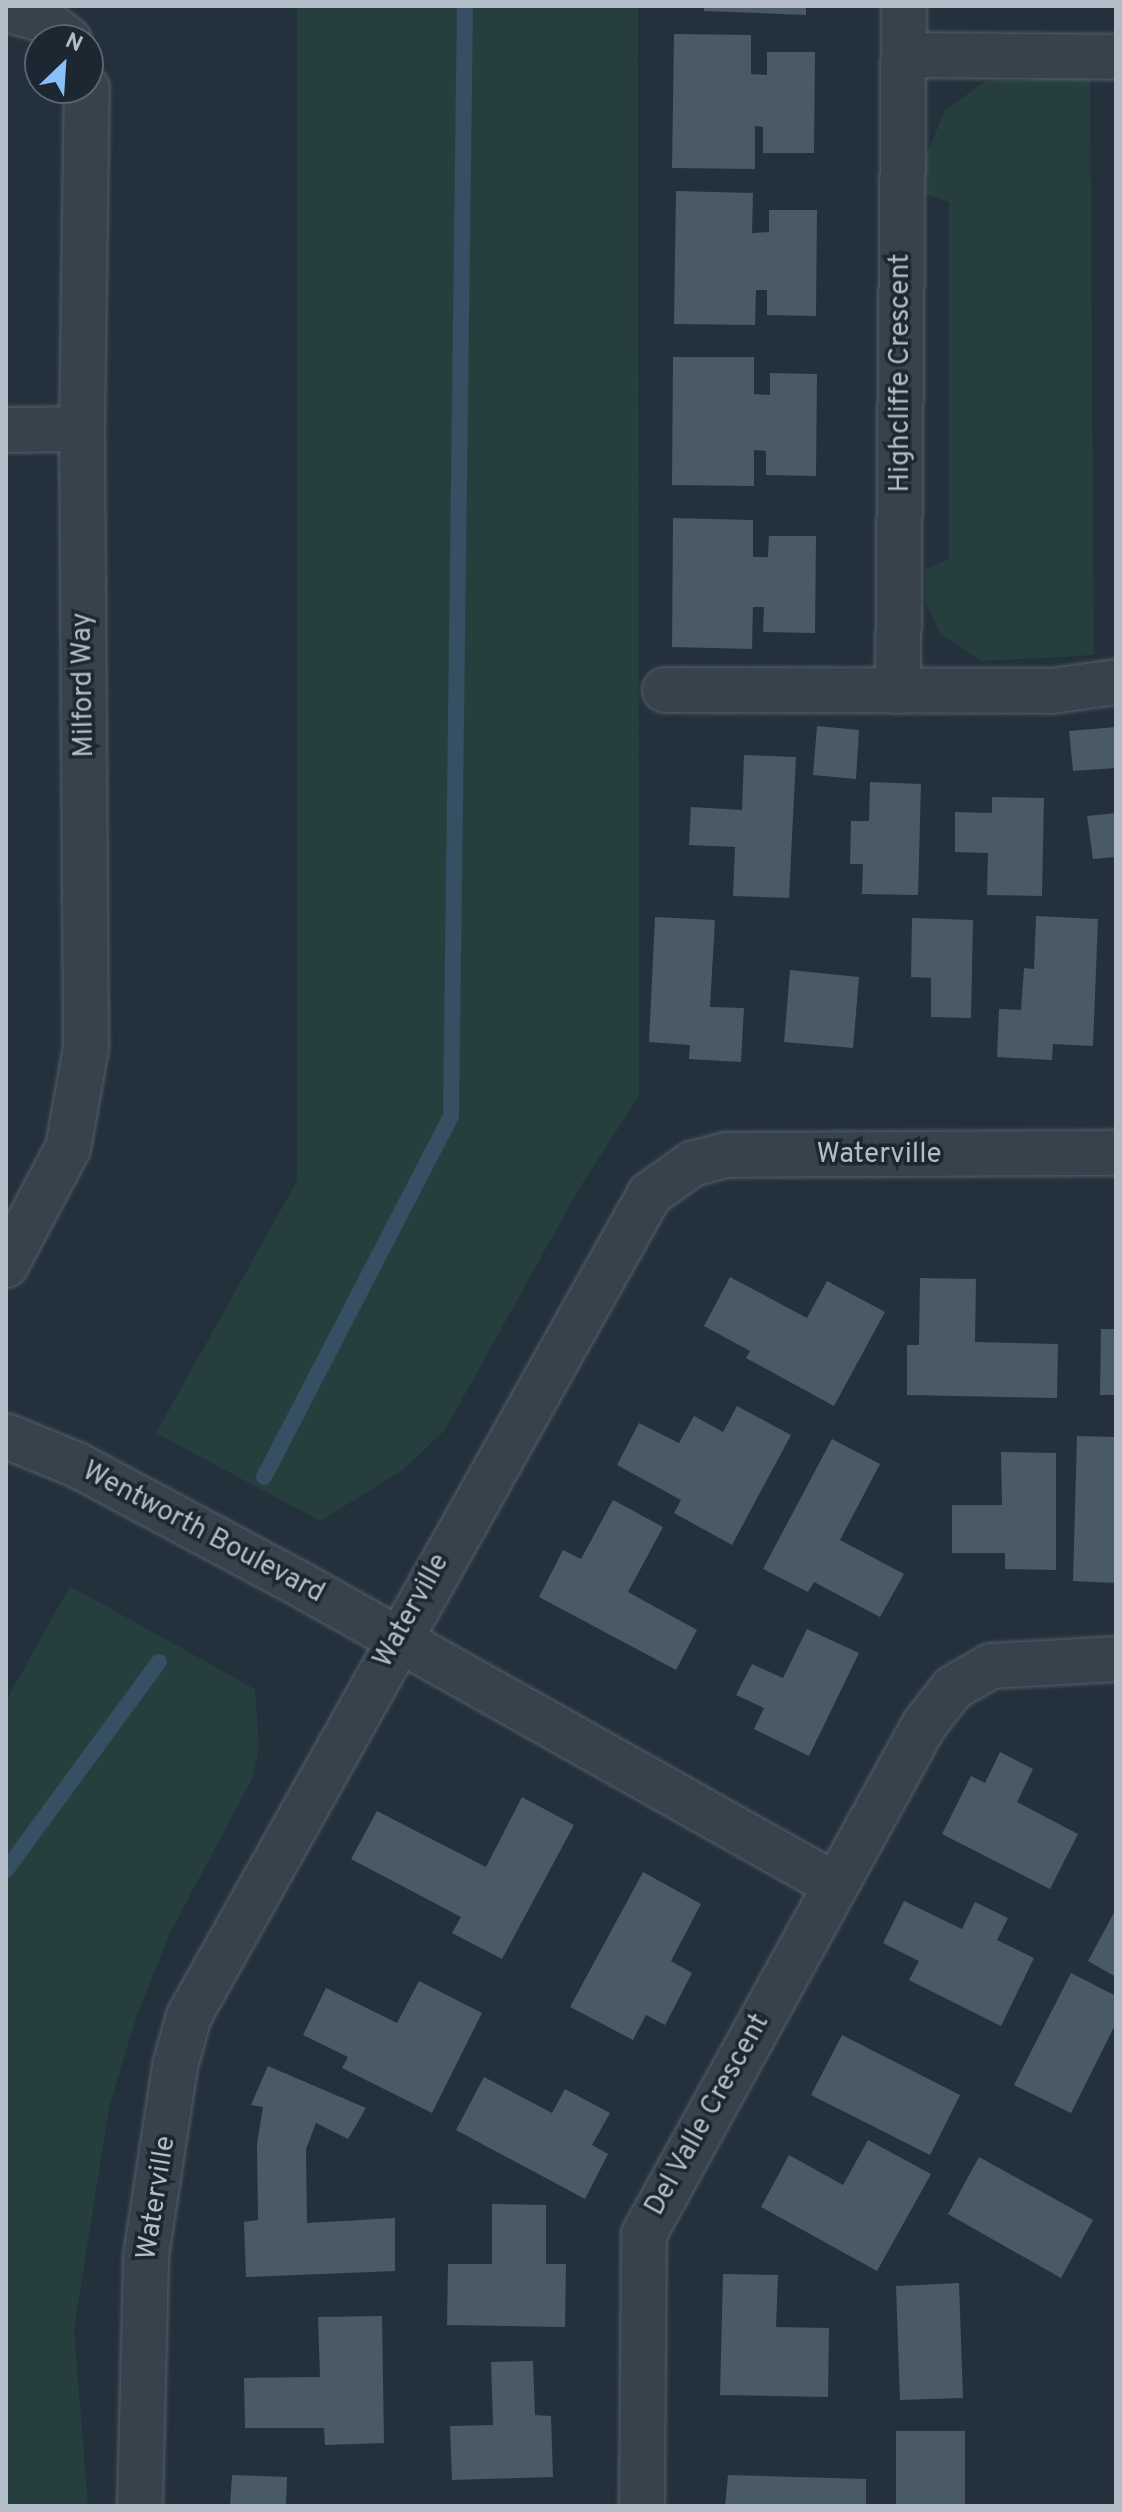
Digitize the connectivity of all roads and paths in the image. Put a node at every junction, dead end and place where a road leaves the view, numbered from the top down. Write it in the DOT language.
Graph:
graph roads {
  1 [pos="904,6"];
  2 [pos="6,9"];
  3 [pos="48,24"];
  4 [pos="904,55"];
  5 [pos="1116,57"];
  6 [pos="87,104"];
  7 [pos="82,429"];
  8 [pos="6,430"];
  9 [pos="1116,682"];
  10 [pos="665,690"];
  11 [pos="898,691"];
  12 [pos="1116,1153"];
  13 [pos="6,1265"];
  14 [pos="6,1436"];
  15 [pos="397,1638"];
  16 [pos="1116,1659"];
  17 [pos="835,1885"];
  18 [pos="140,2506"];
  19 [pos="642,2506"];
  1 -- 4 [label="street, Highcliffe Crescent"];
  2 -- 3 [label="street"];
  4 -- 5 [label="street"];
  4 -- 11 [label="street, Highcliffe Crescent"];
  6 -- 7 [label="street, Milford Way"];
  7 -- 8 [label="street"];
  7 -- 13 [label="street, Milford Way"];
  9 -- 11 [label="street"];
  10 -- 11 [label="street"];
  12 -- 15 [label="street, Waterville"];
  14 -- 15 [label="street, Wentworth Boulevard"];
  15 -- 17 [label="street"];
  15 -- 18 [label="street, Waterville"];
  16 -- 17 [label="street, Del Valle Crescent"];
  17 -- 19 [label="street, Del Valle Crescent"];
}
